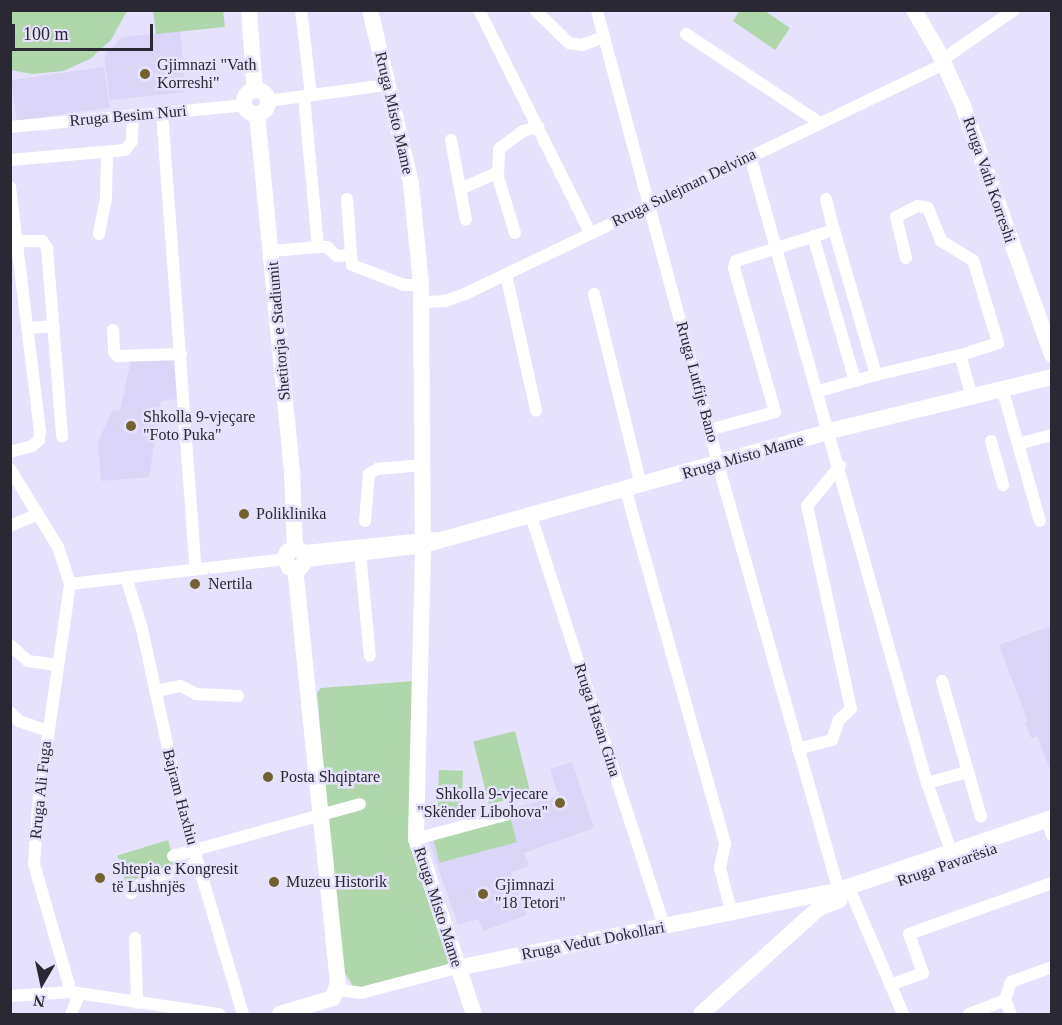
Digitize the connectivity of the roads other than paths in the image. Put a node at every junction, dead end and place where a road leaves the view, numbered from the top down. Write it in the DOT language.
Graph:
graph roads {
  1 [pos="249,10"];
  2 [pos="301,10"];
  3 [pos="370,10"];
  4 [pos="479,10"];
  5 [pos="535,10"];
  6 [pos="914,10"];
  7 [pos="1014,10"];
  8 [pos="597,11"];
  9 [pos="686,34"];
  10 [pos="604,37"];
  11 [pos="943,62"];
  12 [pos="387,85"];
  13 [pos="308,96"];
  14 [pos="256,103"];
  15 [pos="162,112"];
  16 [pos="133,115"];
  17 [pos="820,123"];
  18 [pos="10,127"];
  19 [pos="538,127"];
  20 [pos="451,140"];
  21 [pos="107,153"];
  22 [pos="750,156"];
  23 [pos="10,160"];
  24 [pos="497,173"];
  25 [pos="10,186"];
  26 [pos="460,189"];
  27 [pos="347,199"];
  28 [pos="826,199"];
  29 [pos="650,205"];
  30 [pos="466,220"];
  31 [pos="834,230"];
  32 [pos="515,233"];
  33 [pos="590,233"];
  34 [pos="99,234"];
  35 [pos="813,236"];
  36 [pos="17,241"];
  37 [pos="776,246"];
  38 [pos="318,247"];
  39 [pos="272,251"];
  40 [pos="351,255"];
  41 [pos="906,258"];
  42 [pos="506,274"];
  43 [pos="846,274"];
  44 [pos="826,280"];
  45 [pos="421,293"];
  46 [pos="594,294"];
  47 [pos="54,326"];
  48 [pos="28,328"];
  49 [pos="113,330"];
  50 [pos="181,354"];
  51 [pos="960,354"];
  52 [pos="1052,355"];
  53 [pos="876,375"];
  54 [pos="1052,376"];
  55 [pos="855,381"];
  56 [pos="1002,388"];
  57 [pos="819,391"];
  58 [pos="971,394"];
  59 [pos="536,411"];
  60 [pos="709,430"];
  61 [pos="830,431"];
  62 [pos="1052,435"];
  63 [pos="62,436"];
  64 [pos="991,441"];
  65 [pos="1018,444"];
  66 [pos="10,452"];
  67 [pos="718,464"];
  68 [pos="422,465"];
  69 [pos="840,466"];
  70 [pos="10,470"];
  71 [pos="1003,485"];
  72 [pos="633,488"];
  73 [pos="530,513"];
  74 [pos="38,514"];
  75 [pos="365,521"];
  76 [pos="1040,521"];
  77 [pos="10,526"];
  78 [pos="427,541"];
  79 [pos="360,553"];
  80 [pos="298,558"];
  81 [pos="196,570"];
  82 [pos="126,578"];
  83 [pos="70,584"];
  84 [pos="10,645"];
  85 [pos="370,656"];
  86 [pos="57,665"];
  87 [pos="942,681"];
  88 [pos="155,691"];
  89 [pos="238,696"];
  90 [pos="10,712"];
  91 [pos="48,731"];
  92 [pos="798,749"];
  93 [pos="967,772"];
  94 [pos="927,783"];
  95 [pos="360,804"];
  96 [pos="321,813"];
  97 [pos="508,814"];
  98 [pos="981,817"];
  99 [pos="1051,828"];
  100 [pos="416,839"];
  101 [pos="194,850"];
  102 [pos="952,854"];
  103 [pos="173,856"];
  104 [pos="198,863"];
  105 [pos="1052,883"];
  106 [pos="131,893"];
  107 [pos="845,894"];
  108 [pos="813,904"];
  109 [pos="732,914"];
  110 [pos="664,926"];
  111 [pos="135,939"];
  112 [pos="1052,967"];
  113 [pos="457,968"];
  114 [pos="890,985"];
  115 [pos="338,990"];
  116 [pos="75,993"];
  117 [pos="10,996"];
  118 [pos="1005,999"];
  119 [pos="137,1002"];
  120 [pos="160,1010"];
  121 [pos="71,1014"];
  122 [pos="219,1014"];
  123 [pos="243,1014"];
  124 [pos="280,1014"];
  125 [pos="474,1014"];
  126 [pos="701,1014"];
  127 [pos="903,1014"];
  128 [pos="969,1014"];
  129 [pos="1011,1014"];
  1 -- 14 [label="main road, Shetitorja e Stadiumit"];
  2 -- 13 [label="street"];
  3 -- 12 [label="main road, Rruga Misto Mame"];
  4 -- 19 [label="street"];
  5 -- 10 [label="street"];
  6 -- 11 [label="main road, Rruga Vath Korreshi"];
  7 -- 11 [label="street, Rruga Sulejman Delvina"];
  8 -- 10 [label="street, Rruga Lutfije Bano"];
  9 -- 17 [label="street"];
  10 -- 29 [label="street, Rruga Lutfije Bano"];
  11 -- 17 [label="street, Rruga Sulejman Delvina"];
  11 -- 52 [label="main road, Rruga Vath Korreshi"];
  12 -- 13 [label="street, Rruga Besim Nuri"];
  12 -- 45 [label="main road, Rruga Misto Mame"];
  13 -- 14 [label="street, Rruga Besim Nuri"];
  13 -- 38 [label="street"];
  14 -- 15 [label="street, Rruga Besim Nuri"];
  14 -- 39 [label="main road, Shetitorja e Stadiumit"];
  15 -- 16 [label="street, Rruga Besim Nuri"];
  15 -- 50 [label="street"];
  16 -- 18 [label="street, Rruga Besim Nuri"];
  16 -- 21 [label="street"];
  17 -- 22 [label="street, Rruga Sulejman Delvina"];
  19 -- 24 [label="street"];
  19 -- 33 [label="street"];
  20 -- 26 [label="street"];
  21 -- 23 [label="street"];
  21 -- 34 [label="street"];
  22 -- 29 [label="street, Rruga Sulejman Delvina"];
  22 -- 37 [label="street"];
  24 -- 26 [label="street"];
  24 -- 32 [label="street"];
  25 -- 36 [label="street"];
  26 -- 30 [label="street"];
  27 -- 40 [label="street"];
  28 -- 31 [label="street"];
  29 -- 33 [label="street, Rruga Sulejman Delvina"];
  29 -- 60 [label="street, Rruga Lutfije Bano"];
  31 -- 35 [label="street"];
  31 -- 43 [label="street"];
  33 -- 42 [label="street, Rruga Sulejman Delvina"];
  35 -- 37 [label="street"];
  35 -- 44 [label="street"];
  36 -- 47 [label="street"];
  36 -- 48 [label="street"];
  37 -- 57 [label="street"];
  37 -- 60 [label="street"];
  38 -- 39 [label="street"];
  38 -- 40 [label="street"];
  39 -- 80 [label="main road, Shetitorja e Stadiumit"];
  40 -- 45 [label="street, Rruga Sulejman Delvina"];
  41 -- 51 [label="street"];
  42 -- 45 [label="street, Rruga Sulejman Delvina"];
  42 -- 59 [label="street"];
  43 -- 44 [label="street"];
  43 -- 53 [label="street"];
  44 -- 55 [label="street"];
  45 -- 68 [label="main road, Rruga Misto Mame"];
  46 -- 72 [label="street"];
  47 -- 48 [label="street"];
  47 -- 63 [label="street"];
  48 -- 66 [label="street"];
  49 -- 50 [label="street"];
  50 -- 81 [label="street"];
  51 -- 53 [label="street"];
  51 -- 58 [label="street"];
  53 -- 55 [label="street"];
  54 -- 56 [label="main road, Rruga Misto Mame"];
  55 -- 57 [label="street"];
  56 -- 58 [label="main road, Rruga Misto Mame"];
  56 -- 65 [label="street"];
  57 -- 61 [label="street"];
  58 -- 61 [label="main road, Rruga Misto Mame"];
  60 -- 67 [label="street, Rruga Lutfije Bano"];
  61 -- 67 [label="main road, Rruga Misto Mame"];
  61 -- 69 [label="street"];
  62 -- 65 [label="street"];
  64 -- 71 [label="street"];
  65 -- 76 [label="street"];
  67 -- 72 [label="main road, Rruga Misto Mame"];
  67 -- 92 [label="street, Rruga Lutfije Bano"];
  68 -- 75 [label="street"];
  68 -- 78 [label="main road, Rruga Misto Mame"];
  69 -- 92 [label="street"];
  69 -- 94 [label="street"];
  70 -- 74 [label="street"];
  72 -- 73 [label="main road, Rruga Misto Mame"];
  72 -- 109 [label="street"];
  73 -- 78 [label="main road, Rruga Misto Mame"];
  73 -- 110 [label="street, Rruga Hasan Gina"];
  74 -- 77 [label="street"];
  74 -- 83 [label="street"];
  78 -- 79 [label="main road, Rruga Misto Mame"];
  78 -- 80 [label="main road, Rruga Misto Mame"];
  78 -- 100 [label="main road, Rruga Misto Mame"];
  79 -- 80 [label="main road, Rruga Misto Mame"];
  79 -- 85 [label="street"];
  80 -- 81 [label="street"];
  80 -- 96 [label="main road, Shetitorja e Stadiumit"];
  81 -- 82 [label="street"];
  82 -- 83 [label="street"];
  82 -- 88 [label="street, Bajram Haxhiu"];
  83 -- 86 [label="street, Rruga Ali Fuga"];
  84 -- 86 [label="street"];
  86 -- 91 [label="street, Rruga Ali Fuga"];
  87 -- 93 [label="street"];
  88 -- 89 [label="street"];
  88 -- 101 [label="street, Bajram Haxhiu"];
  90 -- 91 [label="street"];
  91 -- 116 [label="street, Rruga Ali Fuga"];
  92 -- 107 [label="street, Rruga Lutfije Bano"];
  93 -- 94 [label="street"];
  93 -- 98 [label="street"];
  94 -- 102 [label="street"];
  95 -- 96 [label="street"];
  96 -- 101 [label="street"];
  96 -- 115 [label="main road, Shetitorja e Stadiumit"];
  97 -- 100 [label="street"];
  99 -- 102 [label="main road, Rruga Pavarësia"];
  99 -- 107 [label="main road, Rruga Pavarësia"];
  100 -- 113 [label="main road, Rruga Misto Mame"];
  101 -- 103 [label="street"];
  101 -- 104 [label="street, Bajram Haxhiu"];
  102 -- 107 [label="main road, Rruga Pavarësia"];
  104 -- 106 [label="street"];
  104 -- 123 [label="street, Bajram Haxhiu"];
  105 -- 114 [label="street"];
  107 -- 108 [label="main road"];
  107 -- 114 [label="street, Rruga Lutfije Bano"];
  108 -- 109 [label="main road, Rruga Vedut Dokollari"];
  108 -- 126 [label="main road"];
  109 -- 110 [label="main road, Rruga Vedut Dokollari"];
  110 -- 113 [label="main road, Rruga Vedut Dokollari"];
  111 -- 119 [label="street"];
  112 -- 118 [label="street"];
  113 -- 115 [label="street, Rruga Vedut Dokollari"];
  113 -- 125 [label="main road, Rruga Misto Mame"];
  114 -- 127 [label="street, Rruga Lutfije Bano"];
  115 -- 124 [label="main road"];
  116 -- 117 [label="street"];
  116 -- 119 [label="street"];
  116 -- 121 [label="street"];
  118 -- 128 [label="street"];
  118 -- 129 [label="street"];
  119 -- 120 [label="street"];
  120 -- 122 [label="street"];
}
